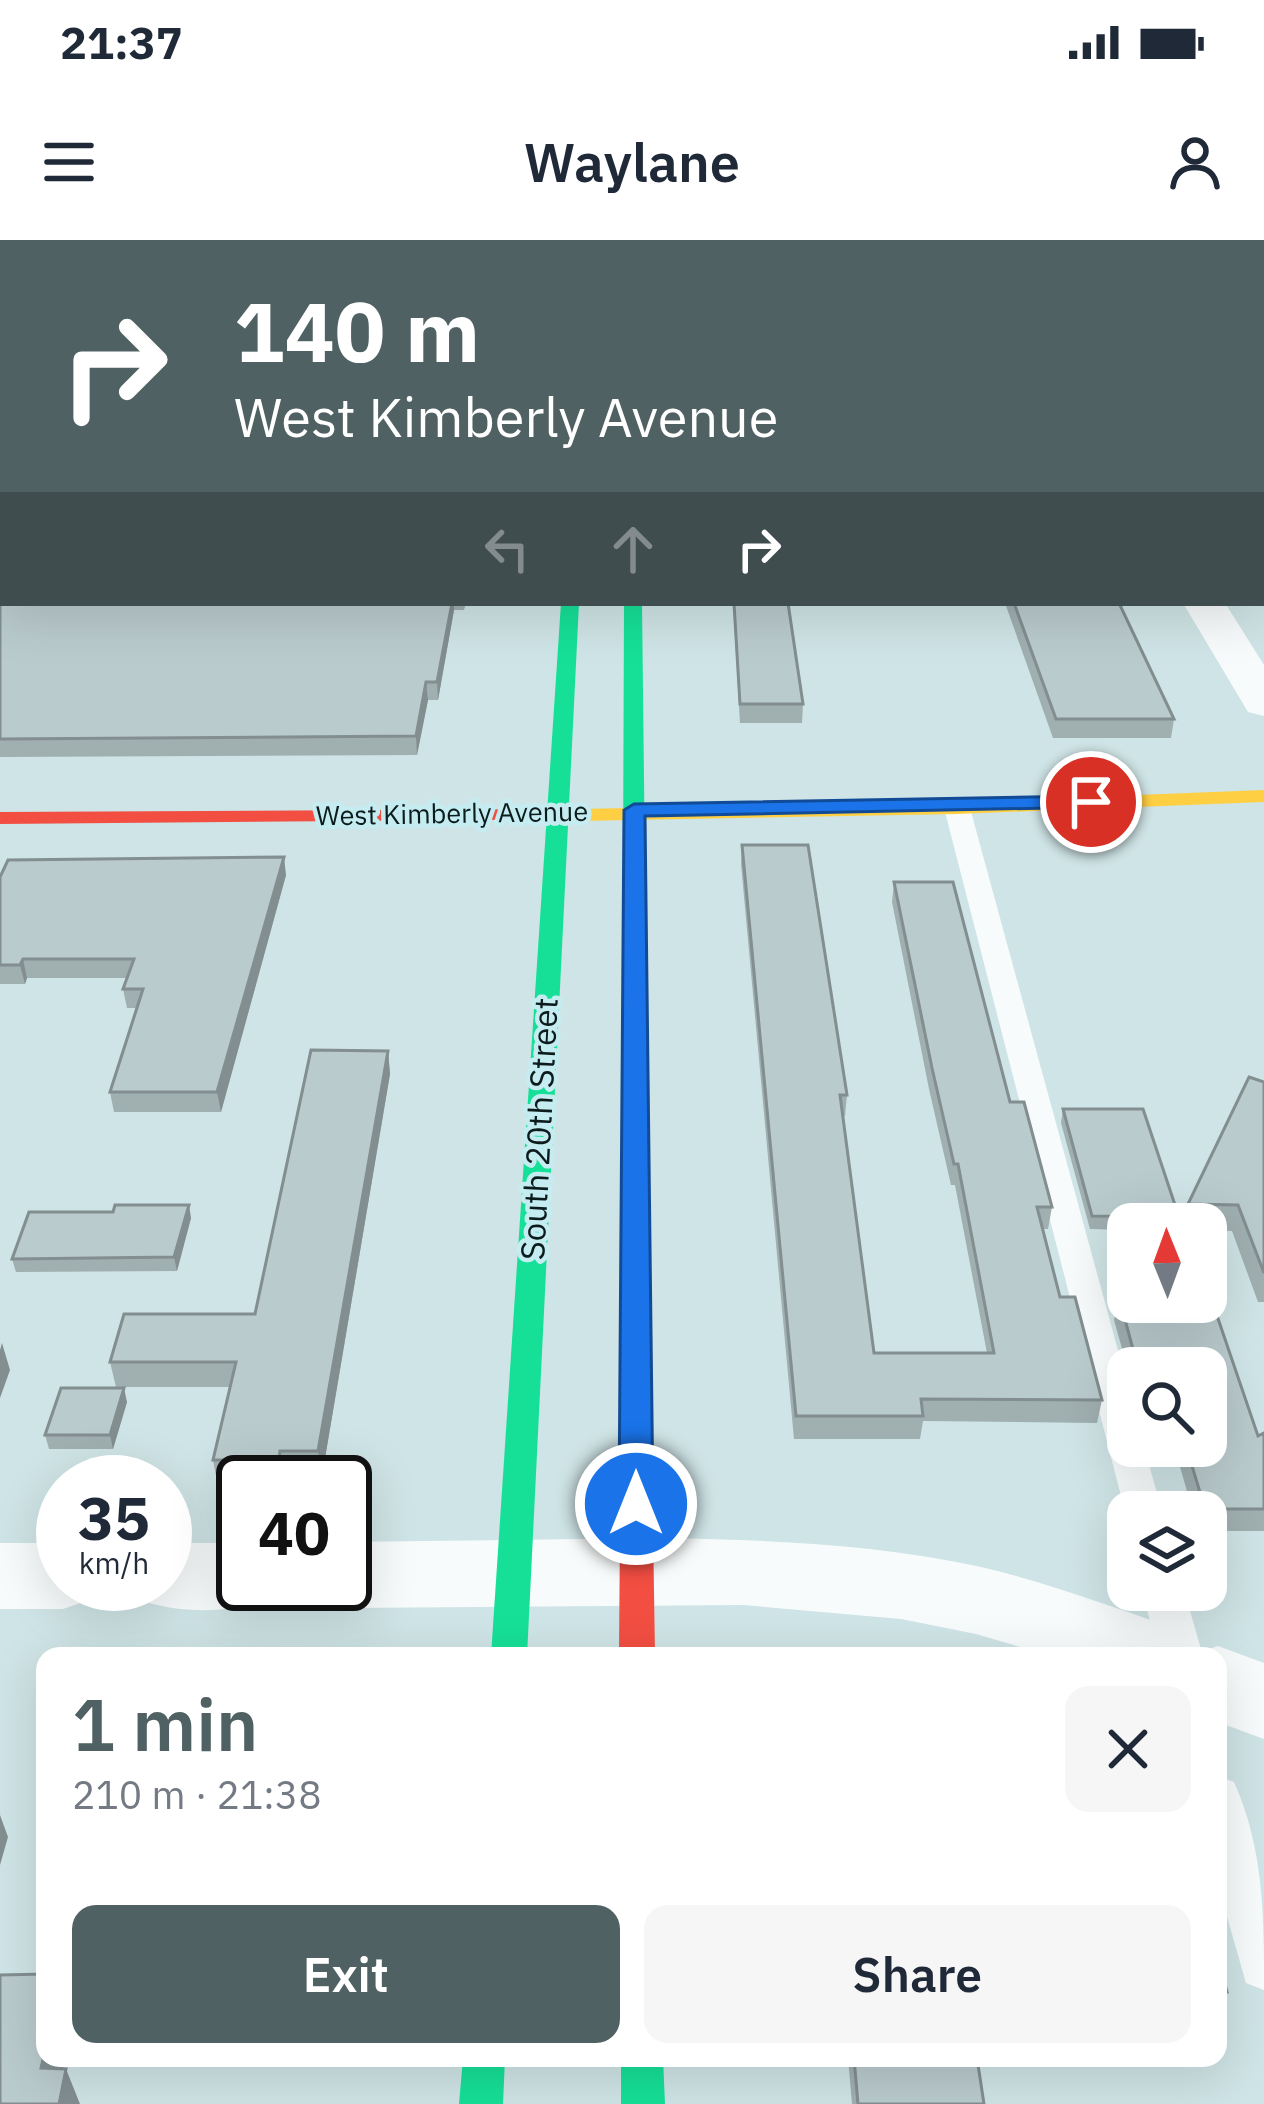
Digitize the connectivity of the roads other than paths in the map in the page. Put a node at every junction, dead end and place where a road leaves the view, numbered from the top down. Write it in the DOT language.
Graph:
graph roads {
  1 [pos="570,606"];
  2 [pos="633,606"];
  3 [pos="1206,606"];
  4 [pos="1264,703"];
  5 [pos="1264,796"];
  6 [pos="957,808"];
  7 [pos="634,810"];
  8 [pos="557,815"];
  9 [pos="0,818"];
  10 [pos="1136,1491"];
  11 [pos="636,1573"];
  12 [pos="372,1575"];
  13 [pos="515,1575"];
  14 [pos="0,1576"];
  15 [pos="36,1576"];
  16 [pos="1168,1611"];
  17 [pos="510,1647"];
  18 [pos="637,1647"];
  19 [pos="1123,1647"];
  20 [pos="1178,1647"];
  21 [pos="1227,1686"];
  22 [pos="1264,1702"];
  23 [pos="1227,1829"];
  24 [pos="1264,1966"];
  25 [pos="483,2067"];
  26 [pos="642,2067"];
  27 [pos="481,2104"];
  28 [pos="643,2104"];
  1 -- 8 [label="street, South 20th Street"];
  2 -- 7 [label="street"];
  3 -- 4 [label="street"];
  5 -- 6 [label="street, West Kimberly Avenue"];
  6 -- 7 [label="street, West Kimberly Avenue"];
  6 -- 10 [label="lane"];
  7 -- 8 [label="street, West Kimberly Avenue"];
  7 -- 11 [label="street"];
  8 -- 9 [label="street, West Kimberly Avenue"];
  8 -- 13 [label="street, South 20th Street"];
  11 -- 13 [label="street"];
  11 -- 18 [label="street"];
  11 -- 19 [label="street"];
  12 -- 13 [label="street"];
  13 -- 17 [label="street, South 20th Street"];
  14 -- 15 [label="street"];
  16 -- 20 [label="lane"];
  21 -- 22 [label="street"];
  23 -- 24 [label="lane"];
  25 -- 27 [label="street"];
  26 -- 28 [label="street"];
}
